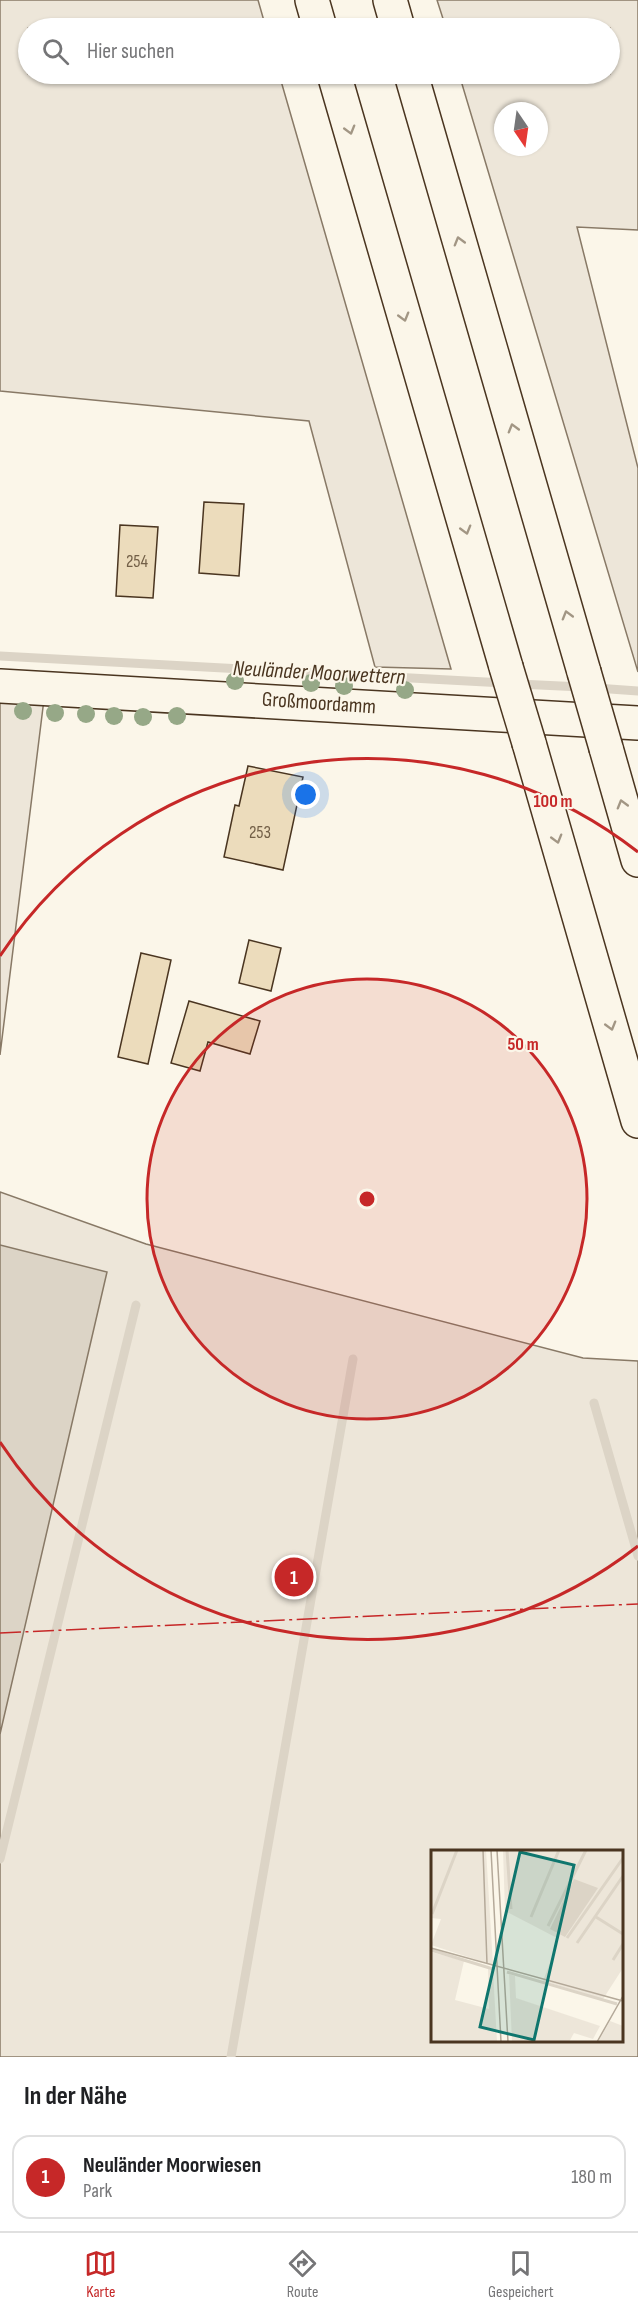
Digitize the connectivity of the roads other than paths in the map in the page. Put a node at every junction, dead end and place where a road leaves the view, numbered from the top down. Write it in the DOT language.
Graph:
graph roads {
  1 [pos="312,0"];
  2 [pos="390,0"];
  3 [pos="318,18"];
  4 [pos="395,18"];
  5 [pos="336,84"];
  6 [pos="414,84"];
  7 [pos="0,686"];
  8 [pos="638,723"];
  9 [pos="638,860"];
  10 [pos="638,1121"];
  1 -- 3 [label="main road"];
  2 -- 4 [label="main road"];
  5 -- 10 [label="main road, one-way, bridge"];
  9 -- 6 [label="main road, one-way, bridge"];
  7 -- 8 [label="main road, Großmoordamm"];
}
